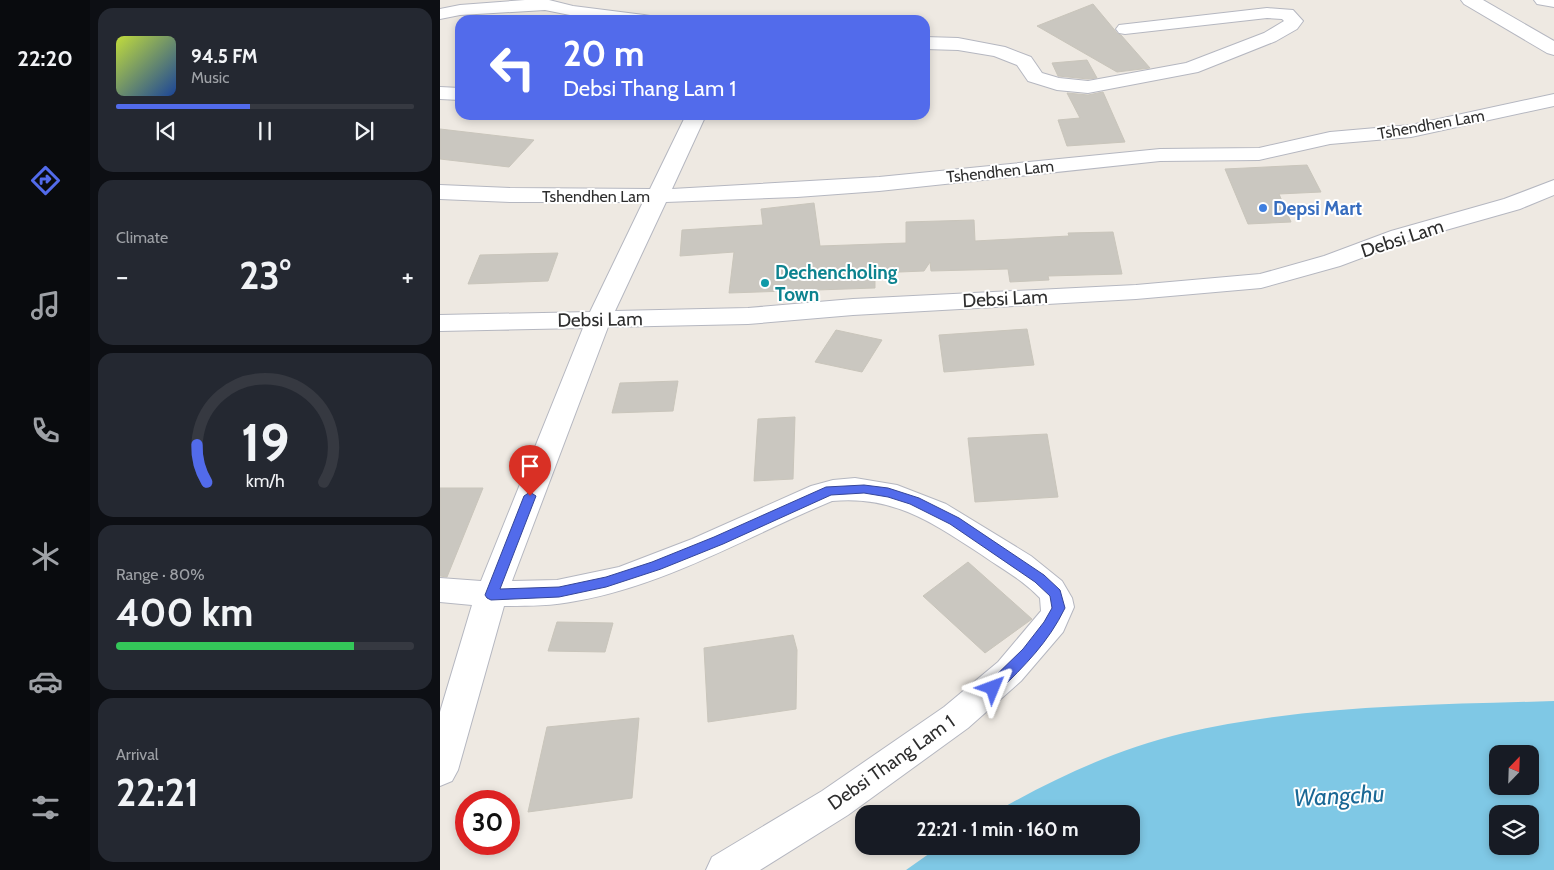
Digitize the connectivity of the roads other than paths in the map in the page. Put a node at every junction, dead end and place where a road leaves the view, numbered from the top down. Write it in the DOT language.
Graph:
graph roads {
  1 [pos="1470,0"];
  2 [pos="1543,0"];
  3 [pos="1554,2"];
  4 [pos="540,3"];
  5 [pos="440,14"];
  6 [pos="604,15"];
  7 [pos="1125,29"];
  8 [pos="930,43"];
  9 [pos="1554,49"];
  10 [pos="440,93"];
  11 [pos="455,94"];
  12 [pos="1554,100"];
  13 [pos="694,120"];
  14 [pos="1554,187"];
  15 [pos="440,192"];
  16 [pos="658,196"];
  17 [pos="599,319"];
  18 [pos="440,323"];
  19 [pos="440,590"];
  20 [pos="491,595"];
  21 [pos="440,770"];
  22 [pos="725,870"];
  1 -- 9 [label="street"];
  2 -- 3 [label="street"];
  4 -- 5 [label="street"];
  4 -- 6 [label="street"];
  7 -- 8 [label="street"];
  10 -- 11 [label="street"];
  12 -- 16 [label="street, Tshendhen Lam"];
  13 -- 16 [label="street"];
  14 -- 17 [label="street, Debsi Lam"];
  15 -- 16 [label="street, Tshendhen Lam"];
  16 -- 17 [label="street"];
  17 -- 18 [label="street, Debsi Lam"];
  17 -- 20 [label="street"];
  19 -- 20 [label="street, Debsi Thang Lam 1"];
  20 -- 21 [label="street"];
  20 -- 22 [label="street, Debsi Thang Lam 1"];
}
